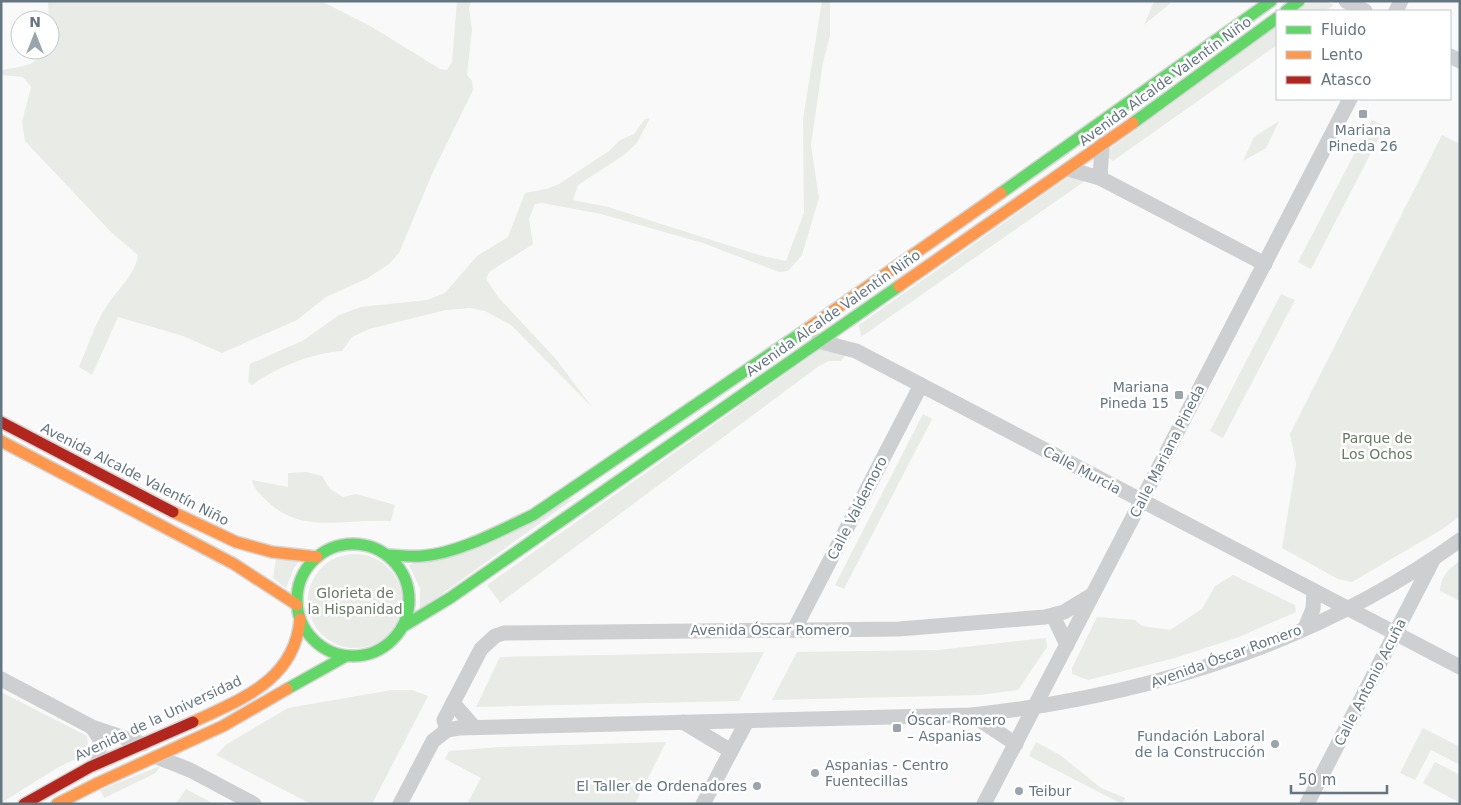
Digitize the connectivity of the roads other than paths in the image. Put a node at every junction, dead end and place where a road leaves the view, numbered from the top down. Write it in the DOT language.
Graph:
graph roads {
  1 [pos="1271,1"];
  2 [pos="1299,1"];
  3 [pos="1346,1"];
  4 [pos="1287,10"];
  5 [pos="1363,10"];
  6 [pos="1276,19"];
  7 [pos="1349,100"];
  8 [pos="1102,145"];
  9 [pos="1068,169"];
  10 [pos="1100,178"];
  11 [pos="1265,264"];
  12 [pos="852,318"];
  13 [pos="818,341"];
  14 [pos="851,349"];
  15 [pos="921,385"];
  16 [pos="1,422"];
  17 [pos="1,441"];
  18 [pos="1142,501"];
  19 [pos="1460,540"];
  20 [pos="317,556"];
  21 [pos="387,556"];
  22 [pos="1433,560"];
  23 [pos="1314,591"];
  24 [pos="1093,595"];
  25 [pos="297,605"];
  26 [pos="1347,608"];
  27 [pos="1054,616"];
  28 [pos="300,618"];
  29 [pos="1079,621"];
  30 [pos="402,628"];
  31 [pos="1305,628"];
  32 [pos="794,630"];
  33 [pos="1394,633"];
  34 [pos="1067,645"];
  35 [pos="346,656"];
  36 [pos="1460,667"];
  37 [pos="1,679"];
  38 [pos="452,703"];
  39 [pos="1034,708"];
  40 [pos="972,716"];
  41 [pos="682,722"];
  42 [pos="747,722"];
  43 [pos="92,727"];
  44 [pos="474,727"];
  45 [pos="447,730"];
  46 [pos="198,739"];
  47 [pos="143,744"];
  48 [pos="1016,744"];
  49 [pos="731,751"];
  50 [pos="157,757"];
  51 [pos="98,762"];
  52 [pos="188,769"];
  53 [pos="24,804"];
  54 [pos="57,804"];
  55 [pos="254,804"];
  56 [pos="400,804"];
  57 [pos="704,804"];
  58 [pos="984,804"];
  59 [pos="1307,804"];
  1 -- 21 [label="main road, Avenida Alcalde Valentín Niño"];
  2 -- 4 [label="main road"];
  3 -- 5 [label="street"];
  6 -- 8 [label="main road, Avenida Alcalde Valentín Niño"];
  7 -- 11 [label="street, Calle Mariana Pineda"];
  8 -- 9 [label="main road, Avenida Alcalde Valentín Niño"];
  8 -- 10 [label="street"];
  9 -- 10 [label="street"];
  9 -- 12 [label="main road, Avenida Alcalde Valentín Niño"];
  10 -- 11 [label="street"];
  11 -- 18 [label="street, Calle Mariana Pineda"];
  12 -- 13 [label="main road, Avenida Alcalde Valentín Niño"];
  12 -- 14 [label="street"];
  13 -- 14 [label="street, Calle Murcia"];
  13 -- 30 [label="main road, Avenida Alcalde Valentín Niño"];
  14 -- 15 [label="street, Calle Murcia"];
  15 -- 18 [label="street, Calle Murcia"];
  15 -- 32 [label="street, Calle Valdemoro"];
  16 -- 20 [label="main road, Avenida Alcalde Valentín Niño"];
  17 -- 25 [label="main road"];
  18 -- 23 [label="street, Calle Murcia"];
  18 -- 24 [label="street, Calle Mariana Pineda"];
  19 -- 22 [label="street, Avenida Óscar Romero"];
  20 -- 21 [label="main road"];
  20 -- 25 [label="main road"];
  21 -- 30 [label="main road"];
  22 -- 26 [label="street, Avenida Óscar Romero"];
  22 -- 33 [label="street, Calle Antonio Acuña"];
  23 -- 26 [label="street, Calle Murcia"];
  23 -- 31 [label="street"];
  24 -- 27 [label="street, Avenida Óscar Romero"];
  24 -- 29 [label="street, Calle Mariana Pineda"];
  25 -- 28 [label="main road"];
  26 -- 31 [label="street, Avenida Óscar Romero"];
  26 -- 33 [label="street, Calle Murcia"];
  27 -- 29 [label="street, Avenida Óscar Romero"];
  27 -- 32 [label="street, Avenida Óscar Romero"];
  27 -- 34 [label="street"];
  28 -- 35 [label="main road"];
  28 -- 47 [label="main road, Avenida de la Universidad"];
  29 -- 34 [label="street, Calle Mariana Pineda"];
  30 -- 35 [label="main road"];
  31 -- 39 [label="street, Avenida Óscar Romero"];
  32 -- 38 [label="street, Avenida Óscar Romero"];
  33 -- 36 [label="street, Calle Murcia"];
  33 -- 59 [label="street, Calle Antonio Acuña"];
  34 -- 39 [label="street, Calle Mariana Pineda"];
  35 -- 46 [label="main road"];
  37 -- 43 [label="street"];
  38 -- 44 [label="street"];
  38 -- 45 [label="street"];
  39 -- 40 [label="street, Avenida Óscar Romero"];
  39 -- 48 [label="street, Calle Mariana Pineda"];
  40 -- 42 [label="street, Avenida Óscar Romero"];
  40 -- 48 [label="street"];
  41 -- 42 [label="street, Avenida Óscar Romero"];
  41 -- 44 [label="street, Avenida Óscar Romero"];
  41 -- 49 [label="street"];
  42 -- 49 [label="street"];
  43 -- 47 [label="street"];
  43 -- 51 [label="street"];
  44 -- 45 [label="street, Avenida Óscar Romero"];
  45 -- 56 [label="street"];
  46 -- 50 [label="main road"];
  46 -- 52 [label="street"];
  47 -- 51 [label="main road, Avenida de la Universidad"];
  48 -- 58 [label="street, Calle Mariana Pineda"];
  49 -- 57 [label="street"];
  50 -- 52 [label="street"];
  50 -- 54 [label="main road"];
  51 -- 53 [label="main road, Avenida de la Universidad"];
  52 -- 55 [label="street"];
}
